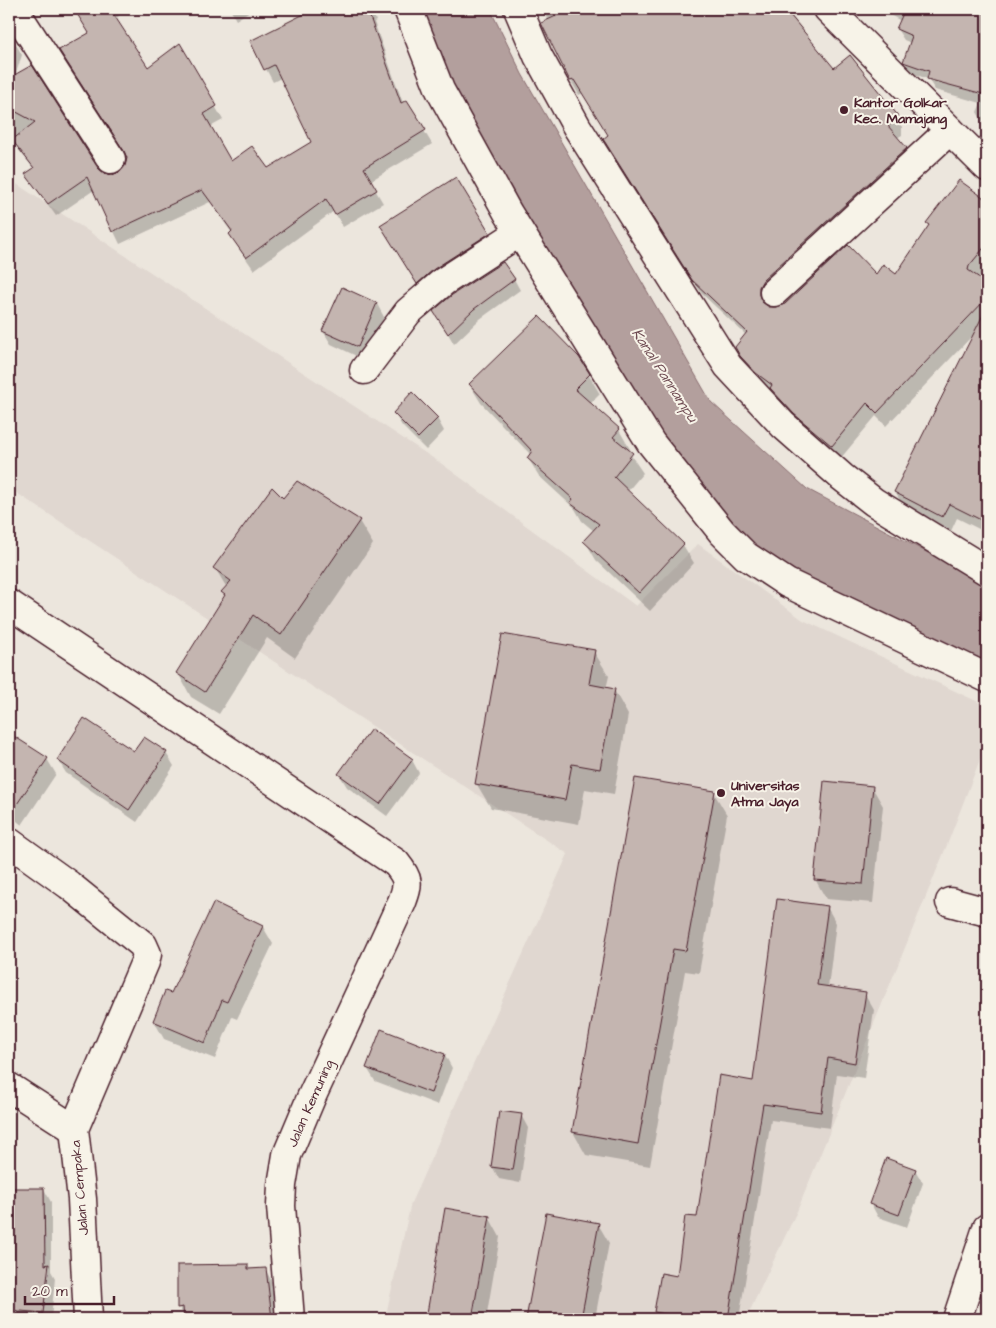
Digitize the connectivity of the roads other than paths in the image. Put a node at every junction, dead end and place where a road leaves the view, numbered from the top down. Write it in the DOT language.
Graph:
graph roads {
  1 [pos="14,9"];
  2 [pos="408,9"];
  3 [pos="518,9"];
  4 [pos="828,9"];
  5 [pos="950,130"];
  6 [pos="111,159"];
  7 [pos="987,167"];
  8 [pos="520,232"];
  9 [pos="774,292"];
  10 [pos="364,370"];
  11 [pos="985,570"];
  12 [pos="9,604"];
  13 [pos="987,678"];
  14 [pos="9,842"];
  15 [pos="950,902"];
  16 [pos="987,912"];
  17 [pos="11,1088"];
  18 [pos="74,1130"];
  19 [pos="987,1228"];
  20 [pos="88,1319"];
  21 [pos="290,1319"];
  22 [pos="957,1319"];
  1 -- 6 [label="street"];
  2 -- 8 [label="street"];
  3 -- 11 [label="street"];
  4 -- 5 [label="street"];
  5 -- 7 [label="street"];
  5 -- 9 [label="street"];
  8 -- 10 [label="street"];
  8 -- 13 [label="street"];
  12 -- 21 [label="street, Jalan Kemuning"];
  14 -- 18 [label="street"];
  15 -- 16 [label="street"];
  17 -- 18 [label="street, Jalan Cempaka"];
  18 -- 20 [label="street, Jalan Cempaka"];
  19 -- 22 [label="street"];
}
